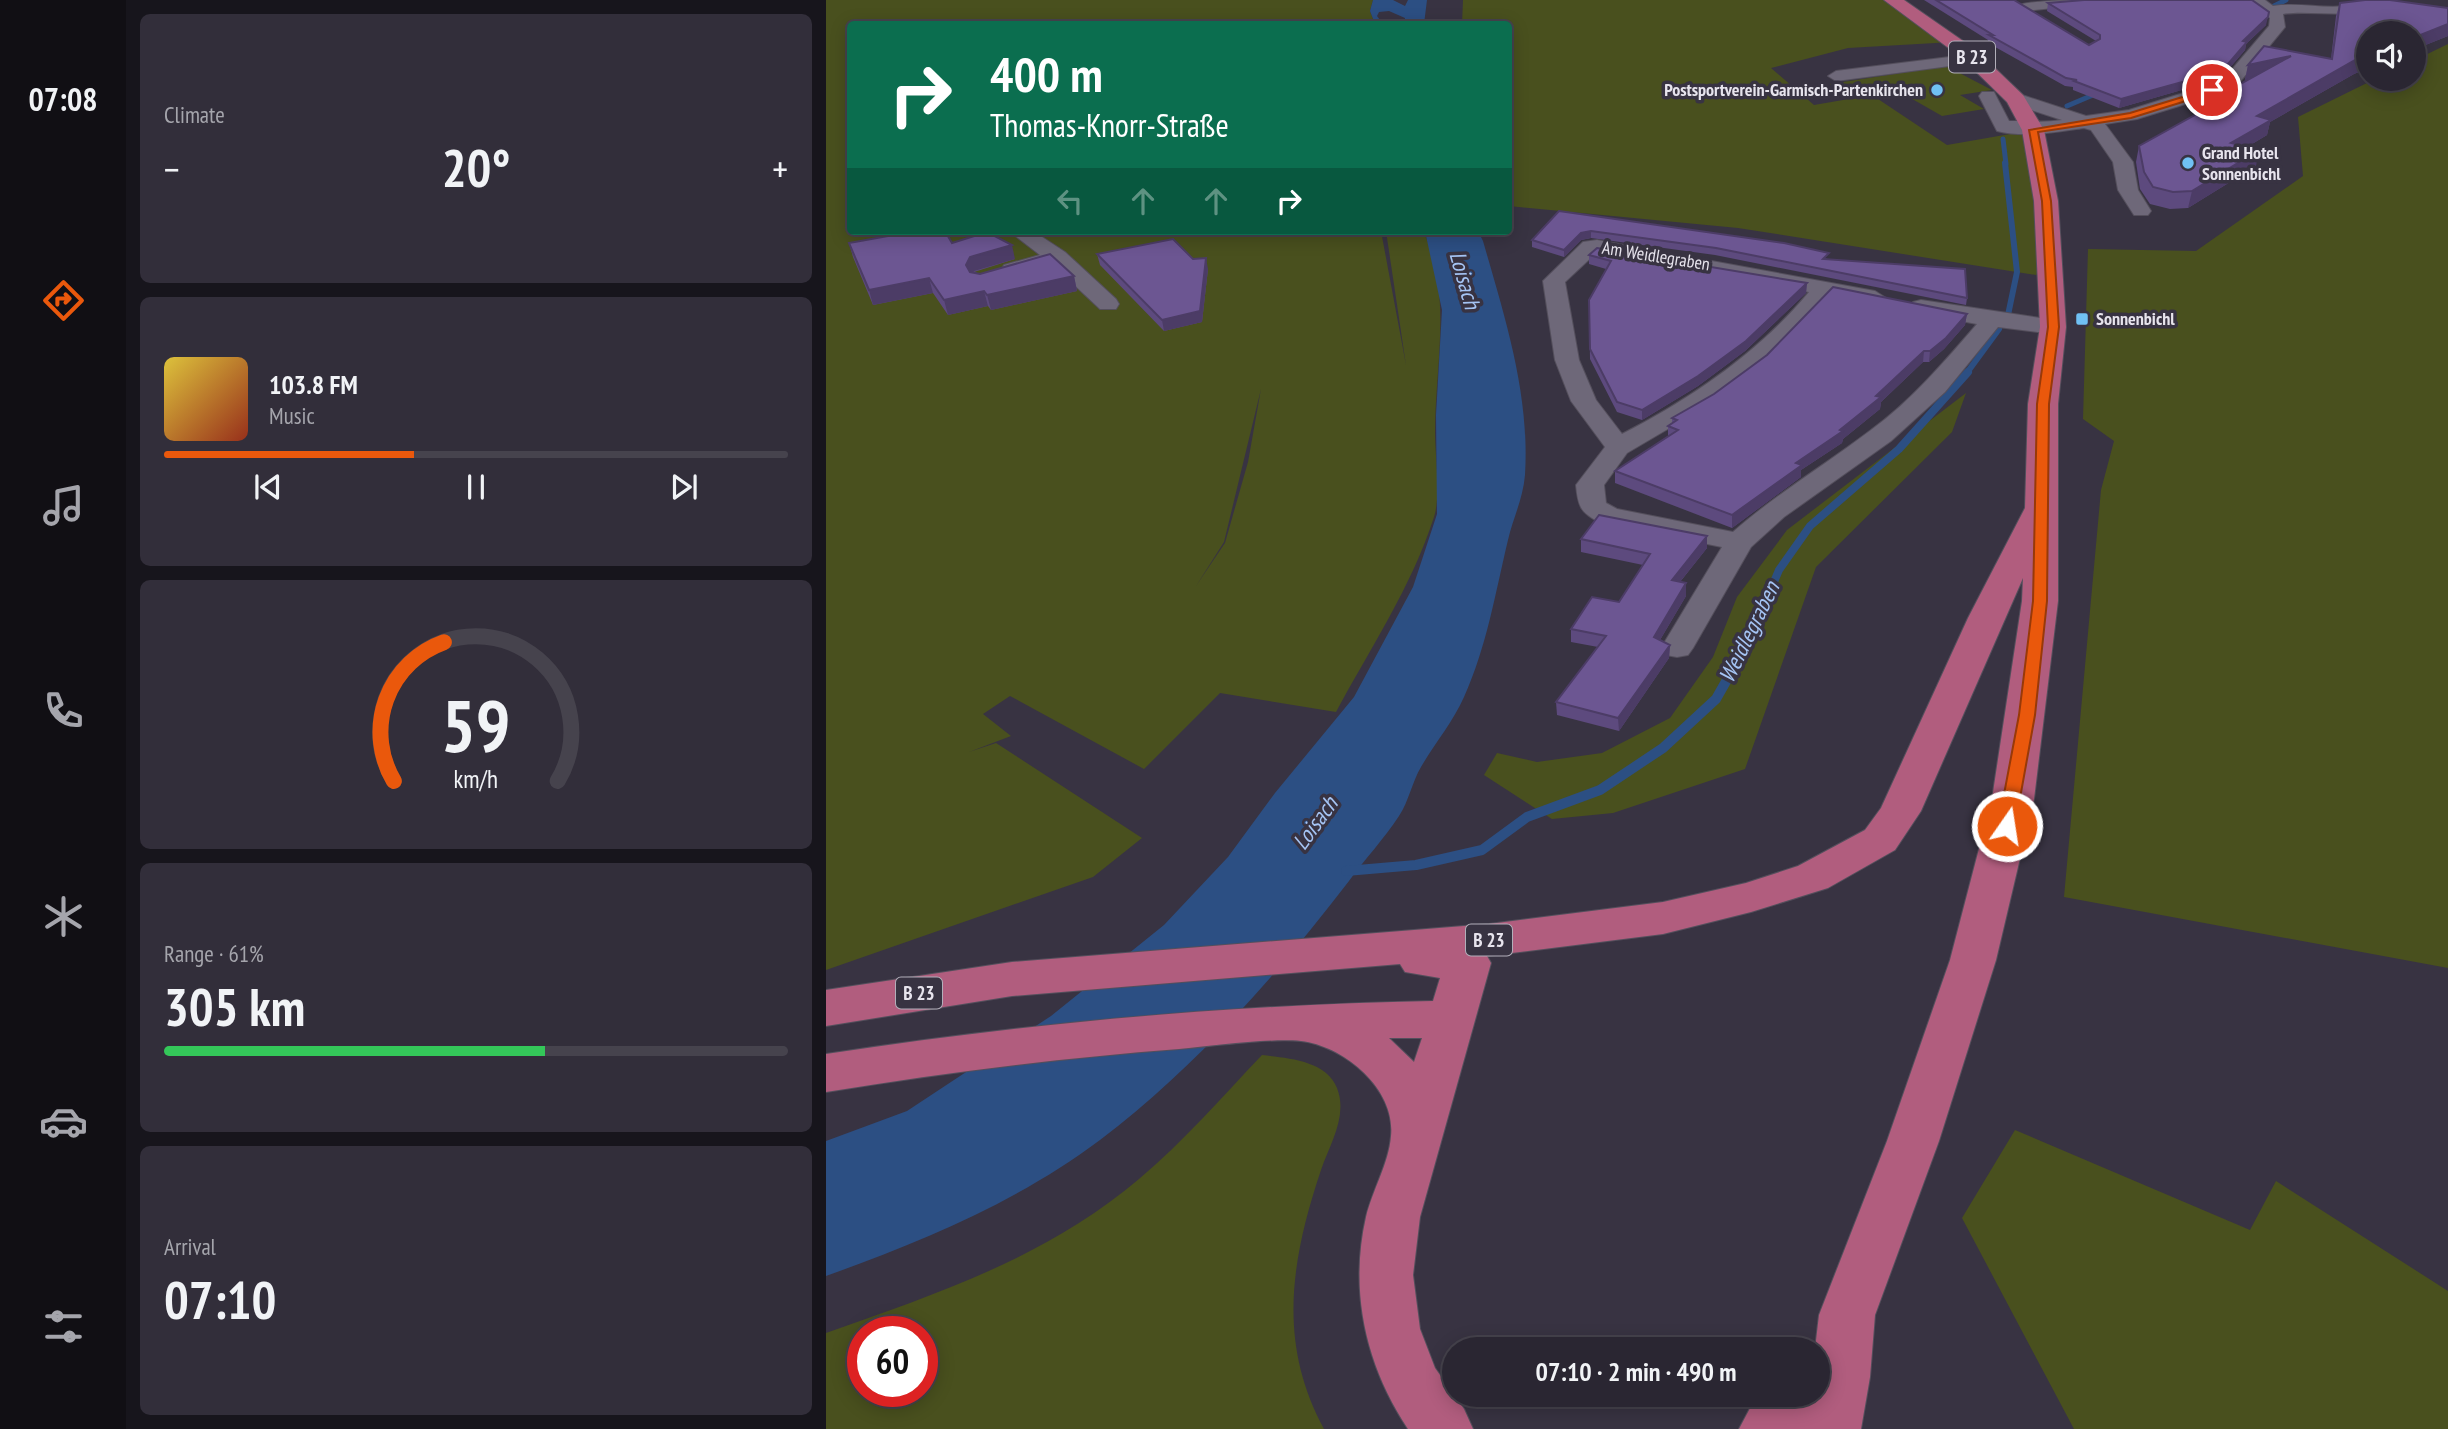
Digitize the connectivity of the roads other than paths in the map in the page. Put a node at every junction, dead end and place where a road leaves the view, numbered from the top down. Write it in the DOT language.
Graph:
graph roads {
  1 [pos="1893,0"];
  2 [pos="2091,0"];
  3 [pos="2256,0"];
  4 [pos="2386,0"];
  5 [pos="2018,3"];
  6 [pos="2274,14"];
  7 [pos="2046,19"];
  8 [pos="2370,21"];
  9 [pos="2263,44"];
  10 [pos="2287,50"];
  11 [pos="1974,59"];
  12 [pos="1836,76"];
  13 [pos="1989,96"];
  14 [pos="2016,99"];
  15 [pos="2085,122"];
  16 [pos="2032,128"];
  17 [pos="2141,211"];
  18 [pos="1025,235"];
  19 [pos="1057,257"];
  20 [pos="995,275"];
  21 [pos="1825,288"];
  22 [pos="1108,303"];
  23 [pos="1992,320"];
  24 [pos="2053,327"];
  25 [pos="1618,447"];
  26 [pos="2041,507"];
  27 [pos="1739,542"];
  28 [pos="1677,648"];
  29 [pos="1314,956"];
  30 [pos="826,1008"];
  31 [pos="1452,1019"];
  32 [pos="1272,1023"];
  33 [pos="826,1073"];
  34 [pos="1418,1139"];
  35 [pos="1833,1334"];
  36 [pos="1783,1407"];
  37 [pos="1443,1429"];
  38 [pos="1769,1429"];
  39 [pos="1831,1429"];
  1 -- 11 [label="main road, B 23"];
  2 -- 5 [label="street"];
  3 -- 6 [label="street"];
  4 -- 6 [label="street"];
  5 -- 7 [label="street"];
  6 -- 8 [label="street"];
  6 -- 9 [label="street"];
  9 -- 10 [label="street"];
  9 -- 15 [label="street"];
  11 -- 12 [label="street"];
  11 -- 14 [label="main road, B 23"];
  13 -- 16 [label="street"];
  14 -- 15 [label="street"];
  14 -- 16 [label="main road, B 23"];
  15 -- 16 [label="street"];
  15 -- 17 [label="street"];
  16 -- 24 [label="main road, B 23"];
  18 -- 19 [label="street"];
  19 -- 20 [label="street"];
  19 -- 22 [label="street"];
  21 -- 23 [label="street, Am Weidlegraben"];
  21 -- 25 [label="street"];
  21 -- 25 [label="street, Am Weidlegraben"];
  23 -- 24 [label="street, Am Weidlegraben"];
  23 -- 27 [label="street"];
  24 -- 26 [label="main road, B 23"];
  25 -- 27 [label="street"];
  26 -- 29 [label="main road, B 23"];
  26 -- 35 [label="main road, B 23"];
  27 -- 28 [label="street"];
  29 -- 30 [label="main road, B 23"];
  29 -- 31 [label="main road, B 23"];
  31 -- 32 [label="main road"];
  31 -- 34 [label="main road"];
  32 -- 33 [label="main road"];
  32 -- 34 [label="main road"];
  34 -- 37 [label="main road"];
  35 -- 39 [label="main road, B 23"];
  36 -- 38 [label="main road"];
}
